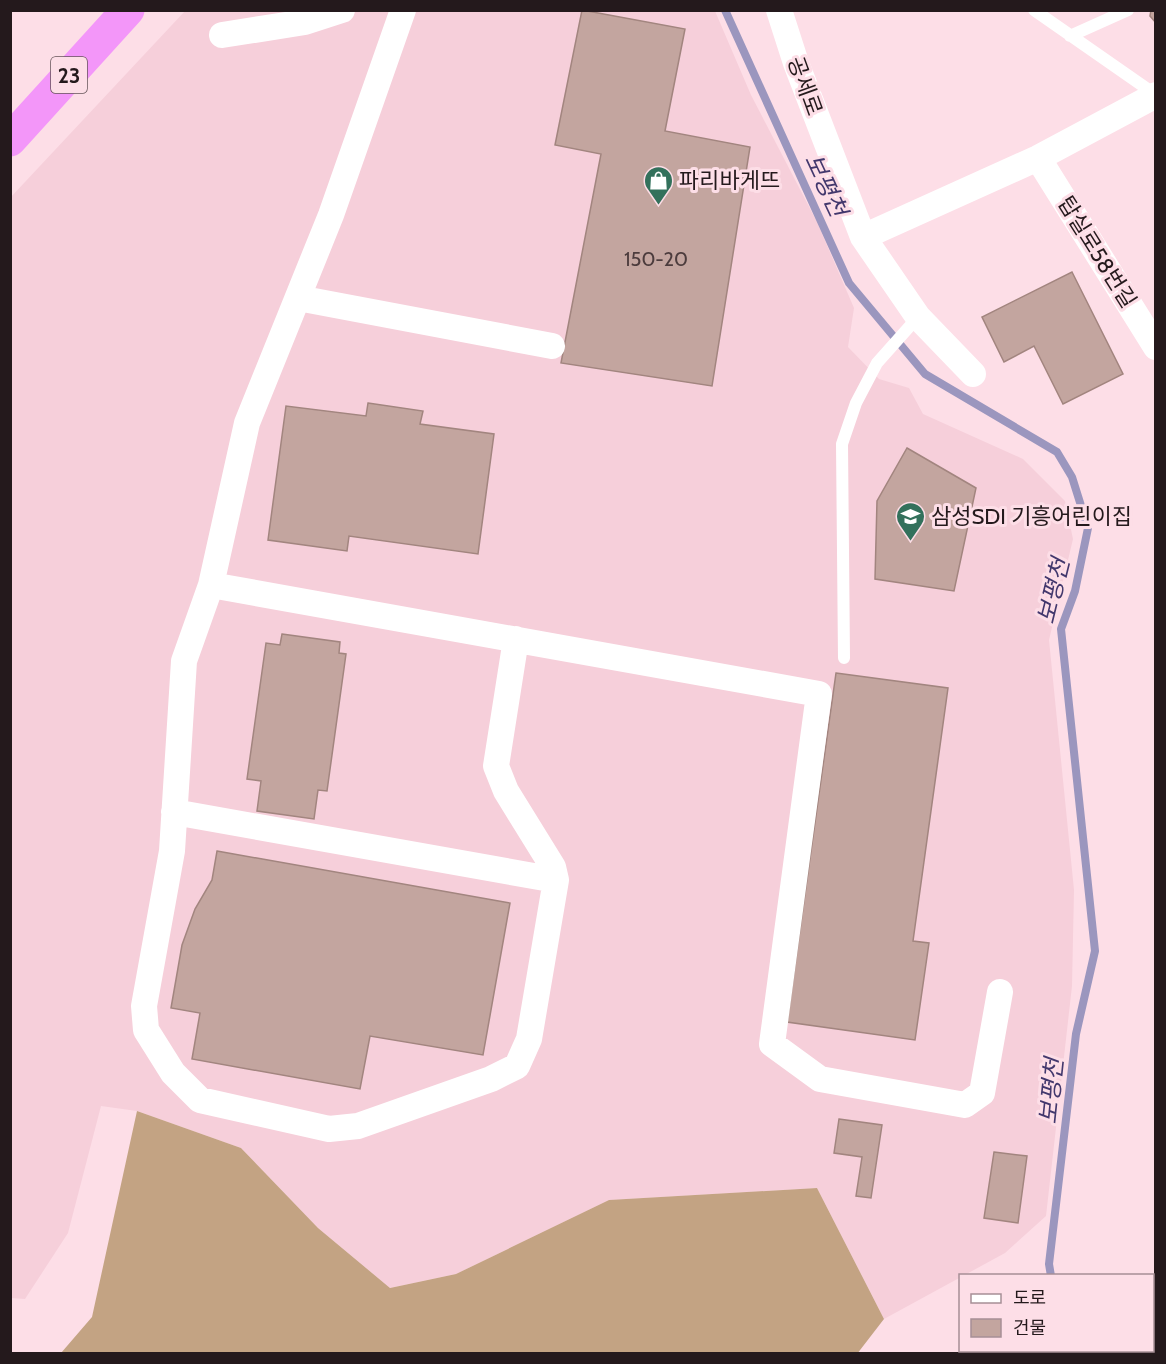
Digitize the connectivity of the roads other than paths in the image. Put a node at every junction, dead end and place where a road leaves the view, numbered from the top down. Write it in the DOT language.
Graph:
graph roads {
  1 [pos="128,10"];
  2 [pos="342,10"];
  3 [pos="403,10"];
  4 [pos="779,10"];
  5 [pos="1034,10"];
  6 [pos="1128,10"];
  7 [pos="222,35"];
  8 [pos="1070,36"];
  9 [pos="1155,95"];
  10 [pos="10,140"];
  11 [pos="1038,158"];
  12 [pos="863,237"];
  13 [pos="298,298"];
  14 [pos="918,317"];
  15 [pos="552,346"];
  16 [pos="1155,347"];
  17 [pos="973,374"];
  18 [pos="211,585"];
  19 [pos="516,639"];
  20 [pos="844,658"];
  21 [pos="174,812"];
  22 [pos="556,880"];
  23 [pos="1000,992"];
  1 -- 10 [label="highway, 23"];
  2 -- 7 [label="street"];
  3 -- 13 [label="street"];
  4 -- 12 [label="street, 공세로"];
  5 -- 8 [label="lane"];
  6 -- 8 [label="lane"];
  8 -- 9 [label="lane"];
  9 -- 11 [label="street"];
  11 -- 12 [label="street"];
  11 -- 16 [label="street, 탑실로58번길"];
  12 -- 14 [label="street, 공세로"];
  13 -- 15 [label="street"];
  13 -- 18 [label="street"];
  14 -- 17 [label="street, 공세로"];
  14 -- 20 [label="lane"];
  18 -- 19 [label="street"];
  18 -- 21 [label="street"];
  19 -- 22 [label="street"];
  19 -- 23 [label="street"];
  21 -- 22 [label="street"];
  21 -- 22 [label="street"];
}
